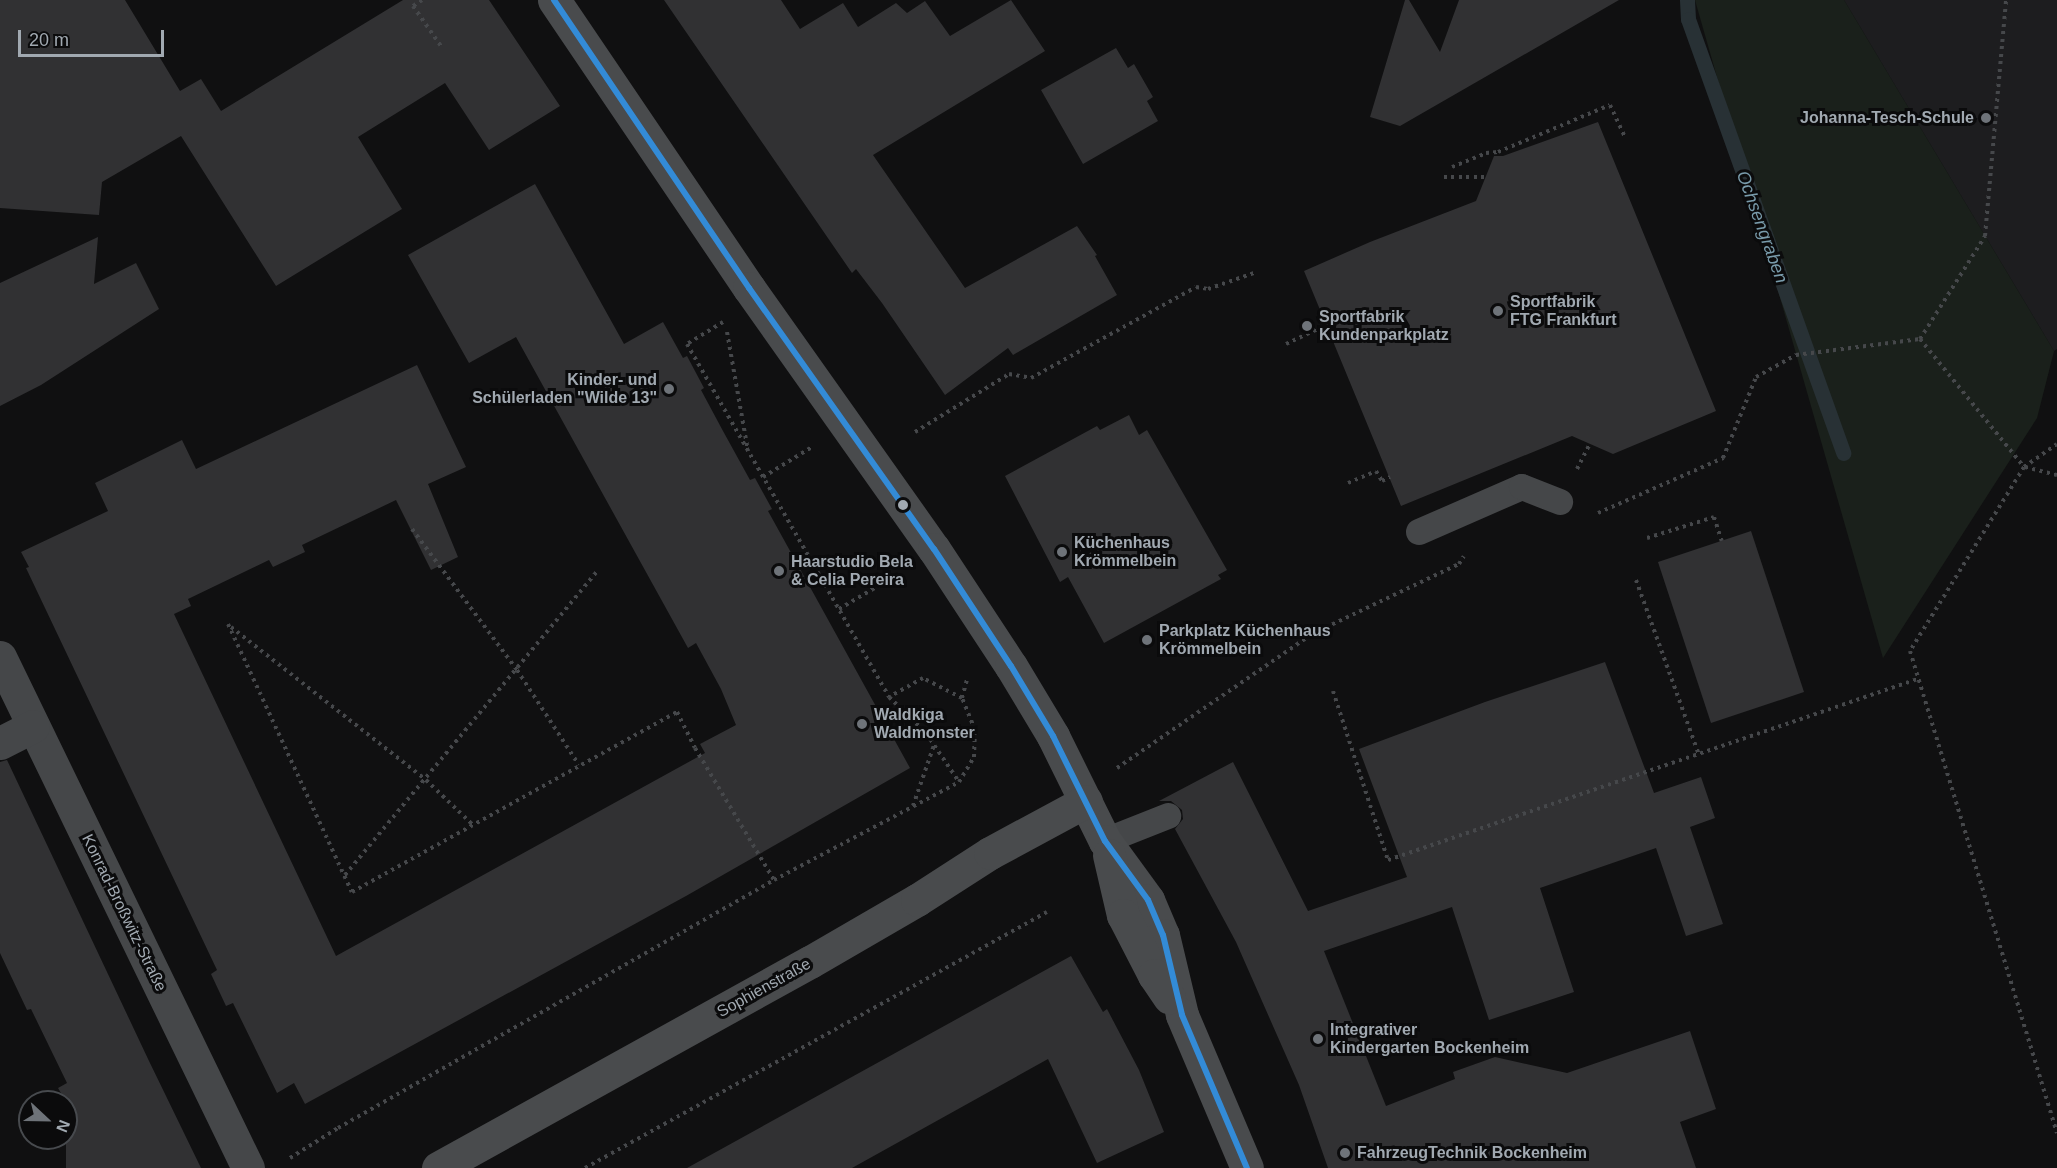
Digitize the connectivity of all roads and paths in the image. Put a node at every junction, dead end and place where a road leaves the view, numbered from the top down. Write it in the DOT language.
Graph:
graph roads {
  1 [pos="422,0"];
  2 [pos="554,0"];
  3 [pos="2006,0"];
  4 [pos="443,49"];
  5 [pos="1624,137"];
  6 [pos="1452,167"];
  7 [pos="1444,177"];
  8 [pos="1486,177"];
  9 [pos="1254,273"];
  10 [pos="1326,325"];
  11 [pos="1920,339"];
  12 [pos="1286,344"];
  13 [pos="915,432"];
  14 [pos="2057,444"];
  15 [pos="813,447"];
  16 [pos="748,451"];
  17 [pos="2024,467"];
  18 [pos="2057,474"];
  19 [pos="763,477"];
  20 [pos="1390,477"];
  21 [pos="1348,483"];
  22 [pos="1560,502"];
  23 [pos="412,529"];
  24 [pos="1419,532"];
  25 [pos="1647,538"];
  26 [pos="1722,541"];
  27 [pos="1465,555"];
  28 [pos="598,570"];
  29 [pos="895,576"];
  30 [pos="1636,580"];
  31 [pos="839,609"];
  32 [pos="0,657"];
  33 [pos="517,670"];
  34 [pos="1918,679"];
  35 [pos="966,682"];
  36 [pos="1333,691"];
  37 [pos="890,697"];
  38 [pos="962,698"];
  39 [pos="33,726"];
  40 [pos="0,743"];
  41 [pos="934,745"];
  42 [pos="1699,755"];
  43 [pos="579,765"];
  44 [pos="1116,768"];
  45 [pos="426,780"];
  46 [pos="959,782"];
  47 [pos="1086,801"];
  48 [pos="912,807"];
  49 [pos="1168,816"];
  50 [pos="474,826"];
  51 [pos="1106,841"];
  52 [pos="345,875"];
  53 [pos="774,880"];
  54 [pos="1047,912"];
  55 [pos="2057,1133"];
  56 [pos="284,1162"];
  57 [pos="248,1168"];
  58 [pos="438,1168"];
  59 [pos="585,1168"];
  60 [pos="1247,1168"];
  1 -- 4 [label="path"];
  2 -- 47 [label="main road"];
  3 -- 11 [label="path"];
  5 -- 6 [label="path"];
  7 -- 8 [label="path"];
  9 -- 13 [label="path"];
  10 -- 12 [label="path"];
  11 -- 17 [label="path"];
  11 -- 22 [label="path"];
  14 -- 17 [label="path"];
  15 -- 19 [label="path"];
  16 -- 16 [label="path"];
  16 -- 19 [label="path"];
  17 -- 18 [label="path"];
  17 -- 34 [label="path"];
  19 -- 31 [label="path"];
  20 -- 21 [label="path"];
  22 -- 24 [label="lane"];
  23 -- 33 [label="path"];
  25 -- 26 [label="path"];
  27 -- 44 [label="path"];
  28 -- 33 [label="path"];
  29 -- 31 [label="path"];
  30 -- 42 [label="path"];
  31 -- 37 [label="path"];
  32 -- 39 [label="street, Konrad-Broßwitz-Straße"];
  33 -- 43 [label="path"];
  33 -- 45 [label="path"];
  34 -- 42 [label="path"];
  34 -- 55 [label="path"];
  35 -- 38 [label="path"];
  36 -- 42 [label="path"];
  37 -- 38 [label="path"];
  37 -- 41 [label="path"];
  38 -- 46 [label="path"];
  39 -- 40 [label="street"];
  39 -- 57 [label="street, Konrad-Broßwitz-Straße"];
  41 -- 46 [label="path"];
  41 -- 48 [label="path"];
  43 -- 50 [label="path"];
  43 -- 53 [label="path"];
  45 -- 50 [label="path"];
  45 -- 52 [label="path"];
  45 -- 52 [label="path"];
  46 -- 48 [label="path"];
  47 -- 51 [label="main road"];
  47 -- 58 [label="main road, Sophienstraße"];
  48 -- 53 [label="path"];
  49 -- 51 [label="lane"];
  50 -- 52 [label="path"];
  51 -- 60 [label="main road"];
  53 -- 56 [label="path"];
  54 -- 59 [label="path"];
}
